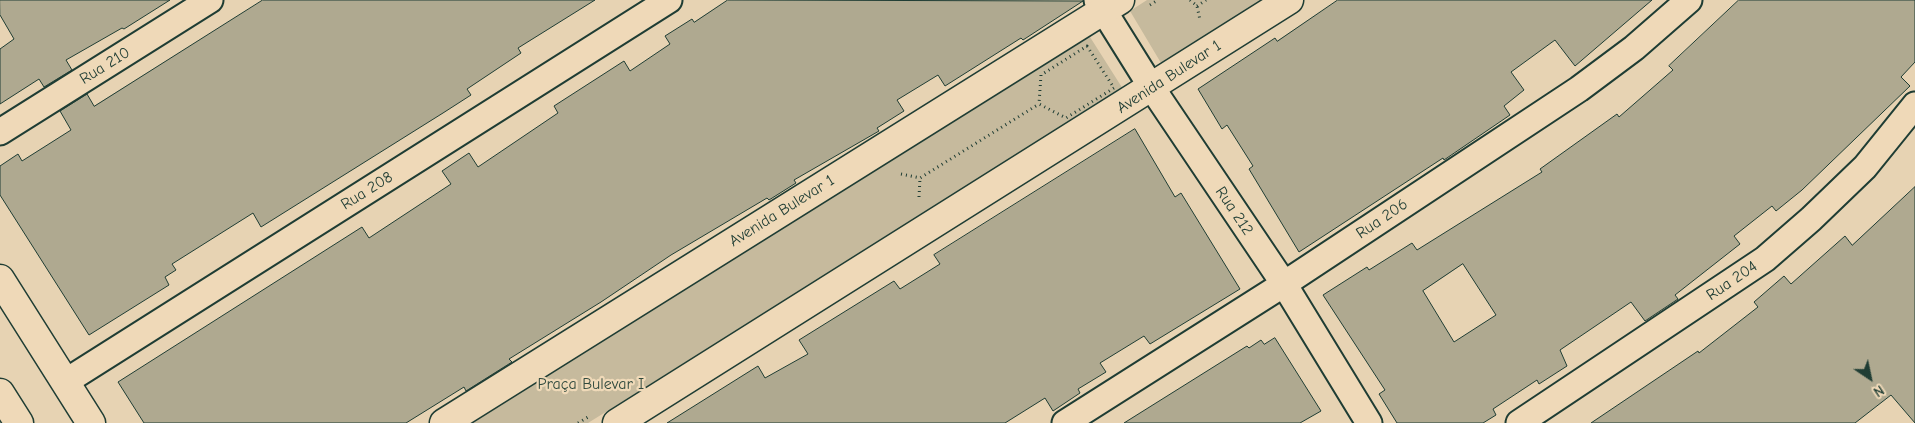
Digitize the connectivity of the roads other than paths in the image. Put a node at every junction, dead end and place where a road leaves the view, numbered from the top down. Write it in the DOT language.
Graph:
graph roads {
  1 [pos="210,0"];
  2 [pos="669,0"];
  3 [pos="1289,0"];
  4 [pos="1689,0"];
  5 [pos="1116,5"];
  6 [pos="1152,88"];
  7 [pos="1915,105"];
  8 [pos="0,132"];
  9 [pos="0,279"];
  10 [pos="1284,284"];
  11 [pos="65,382"];
  12 [pos="91,423"];
  13 [pos="444,423"];
  14 [pos="617,423"];
  15 [pos="1065,423"];
  16 [pos="1369,423"];
  17 [pos="1519,423"];
  1 -- 8 [label="street, Rua 210"];
  2 -- 11 [label="street, Rua 208"];
  3 -- 6 [label="street, Avenida Bulevar 1"];
  4 -- 10 [label="street, Rua 206"];
  5 -- 6 [label="street, Rua 212"];
  5 -- 13 [label="street, Avenida Bulevar 1"];
  6 -- 10 [label="street, Rua 212"];
  6 -- 14 [label="street, Avenida Bulevar 1"];
  7 -- 17 [label="street, Rua 204"];
  9 -- 11 [label="street"];
  10 -- 15 [label="street, Rua 206"];
  10 -- 16 [label="street, Rua 212"];
  11 -- 12 [label="street"];
}
